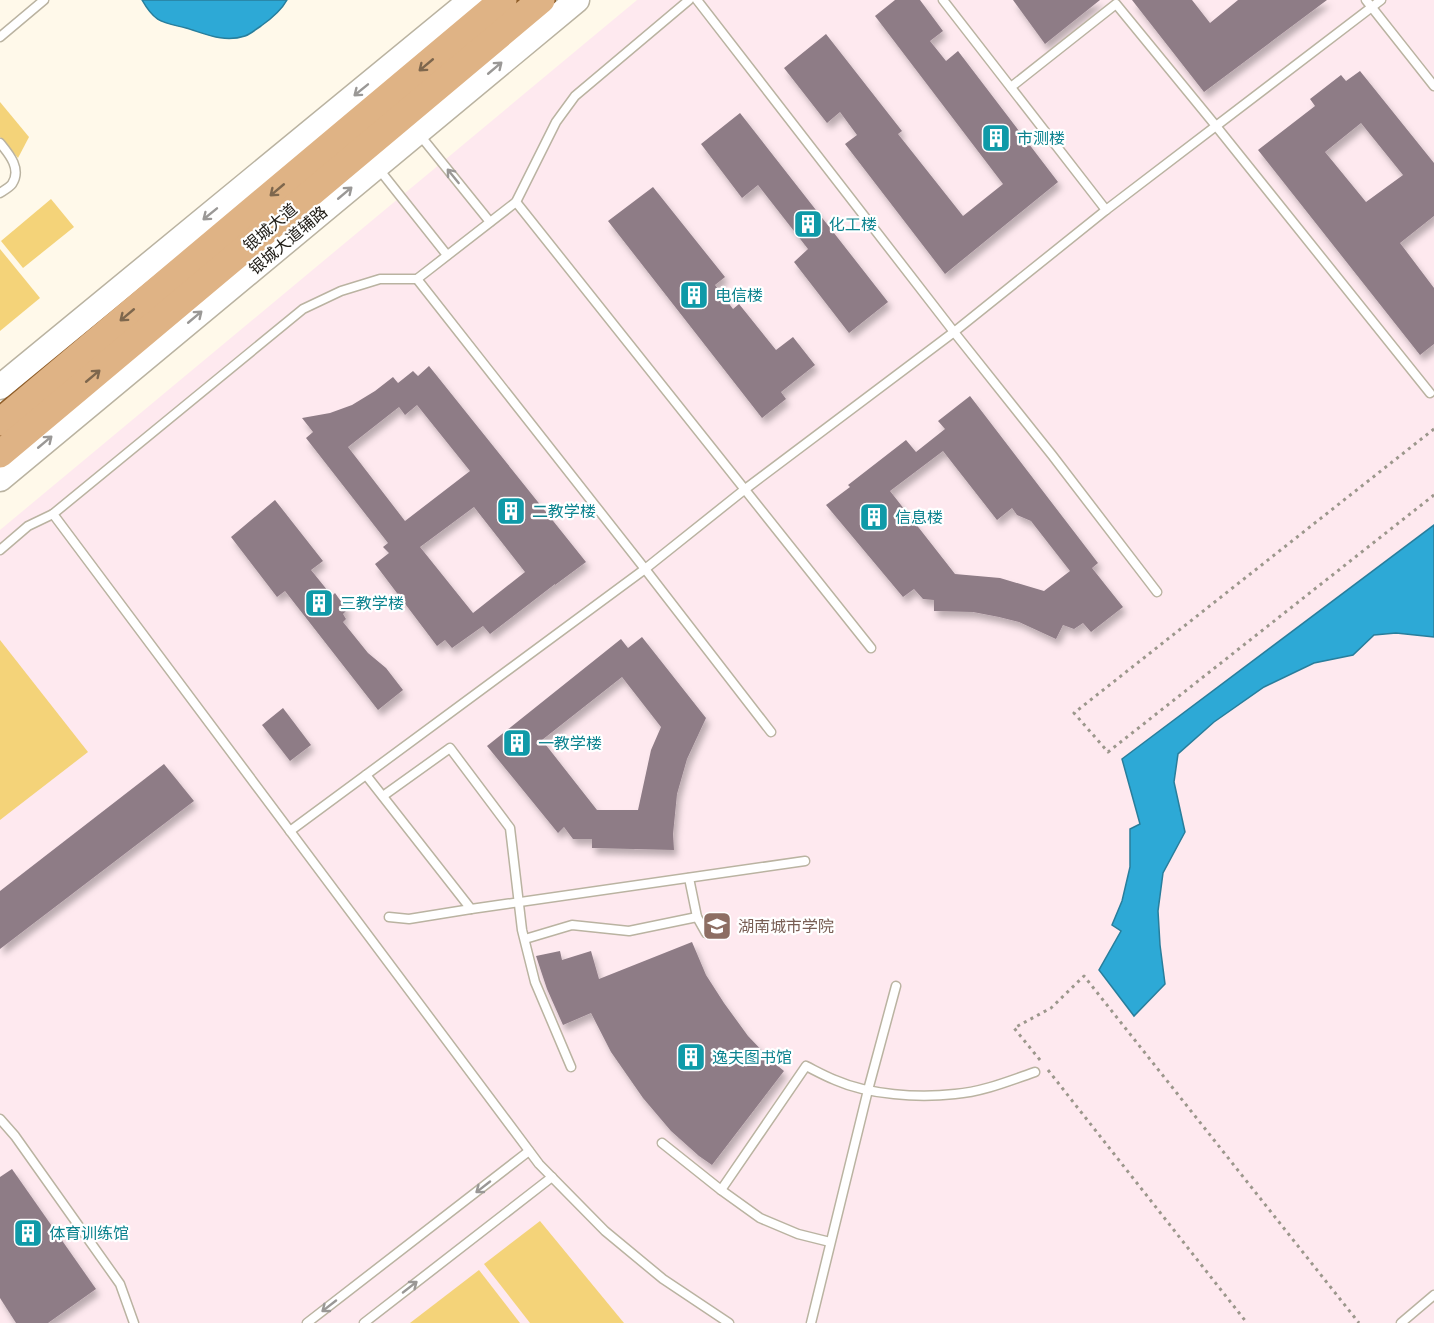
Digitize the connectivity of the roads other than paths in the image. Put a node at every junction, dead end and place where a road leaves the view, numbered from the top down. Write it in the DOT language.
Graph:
graph roads {
  1 [pos="44,0"];
  2 [pos="471,0"];
  3 [pos="503,0"];
  4 [pos="541,0"];
  5 [pos="577,0"];
  6 [pos="689,0"];
  7 [pos="697,0"];
  8 [pos="943,0"];
  9 [pos="1381,0"];
  10 [pos="1369,4"];
  11 [pos="0,37"];
  12 [pos="1434,86"];
  13 [pos="1011,87"];
  14 [pos="404,115"];
  15 [pos="1216,126"];
  16 [pos="0,143"];
  17 [pos="363,149"];
  18 [pos="0,193"];
  19 [pos="516,202"];
  20 [pos="1106,210"];
  21 [pos="490,222"];
  22 [pos="447,255"];
  23 [pos="417,279"];
  24 [pos="954,332"];
  25 [pos="0,387"];
  26 [pos="1430,393"];
  27 [pos="10,416"];
  28 [pos="0,454"];
  29 [pos="0,479"];
  30 [pos="744,490"];
  31 [pos="53,514"];
  32 [pos="0,550"];
  33 [pos="645,569"];
  34 [pos="1157,592"];
  35 [pos="871,648"];
  36 [pos="771,732"];
  37 [pos="366,775"];
  38 [pos="383,796"];
  39 [pos="290,831"];
  40 [pos="804,861"];
  41 [pos="688,878"];
  42 [pos="519,902"];
  43 [pos="471,909"];
  44 [pos="389,917"];
  45 [pos="698,917"];
  46 [pos="706,933"];
  47 [pos="525,939"];
  48 [pos="896,986"];
  49 [pos="572,1067"];
  50 [pos="1035,1072"];
  51 [pos="867,1090"];
  52 [pos="0,1119"];
  53 [pos="662,1143"];
  54 [pos="529,1151"];
  55 [pos="552,1177"];
  56 [pos="721,1190"];
  57 [pos="830,1242"];
  58 [pos="1434,1295"];
  59 [pos="134,1323"];
  60 [pos="307,1323"];
  61 [pos="364,1323"];
  62 [pos="729,1323"];
  63 [pos="811,1323"];
  64 [pos="1401,1323"];
  1 -- 11 [label="lane"];
  2 -- 25 [label="street, one-way"];
  3 -- 27 [label="main road, 银城大道, one-way"];
  4 -- 14 [label="main road, 银城大道"];
  29 -- 5 [label="street, 银城大道辅路, one-way"];
  6 -- 19 [label="lane"];
  7 -- 24 [label="lane"];
  8 -- 13 [label="lane"];
  9 -- 10 [label="lane"];
  10 -- 12 [label="lane"];
  10 -- 15 [label="lane"];
  13 -- 15 [label="lane"];
  13 -- 20 [label="lane"];
  14 -- 17 [label="main road, 银城大道"];
  21 -- 14 [label="lane, one-way"];
  15 -- 20 [label="lane"];
  15 -- 26 [label="lane"];
  16 -- 18 [label="lane"];
  17 -- 22 [label="lane"];
  27 -- 17 [label="main road, 银城大道, one-way"];
  19 -- 21 [label="lane"];
  19 -- 30 [label="lane"];
  20 -- 24 [label="lane"];
  21 -- 22 [label="lane"];
  22 -- 23 [label="lane"];
  23 -- 31 [label="lane"];
  23 -- 33 [label="lane"];
  24 -- 30 [label="lane"];
  24 -- 34 [label="lane"];
  27 -- 28 [label="main road, 银城大道"];
  30 -- 33 [label="lane"];
  30 -- 35 [label="lane"];
  31 -- 32 [label="lane"];
  31 -- 39 [label="lane"];
  33 -- 36 [label="lane"];
  33 -- 37 [label="lane"];
  37 -- 38 [label="lane"];
  37 -- 39 [label="lane"];
  38 -- 42 [label="lane"];
  38 -- 43 [label="lane"];
  39 -- 54 [label="lane"];
  40 -- 41 [label="lane"];
  41 -- 42 [label="lane"];
  41 -- 45 [label="lane"];
  42 -- 43 [label="lane"];
  42 -- 47 [label="lane"];
  43 -- 44 [label="lane"];
  45 -- 46 [label="lane"];
  45 -- 47 [label="lane"];
  47 -- 49 [label="lane"];
  48 -- 51 [label="lane"];
  50 -- 51 [label="lane"];
  51 -- 56 [label="lane"];
  51 -- 57 [label="lane"];
  52 -- 59 [label="lane"];
  53 -- 56 [label="lane"];
  54 -- 55 [label="lane"];
  54 -- 60 [label="lane, one-way"];
  61 -- 55 [label="lane, one-way"];
  55 -- 62 [label="lane"];
  56 -- 57 [label="lane"];
  57 -- 63 [label="lane"];
  58 -- 64 [label="lane"];
}
